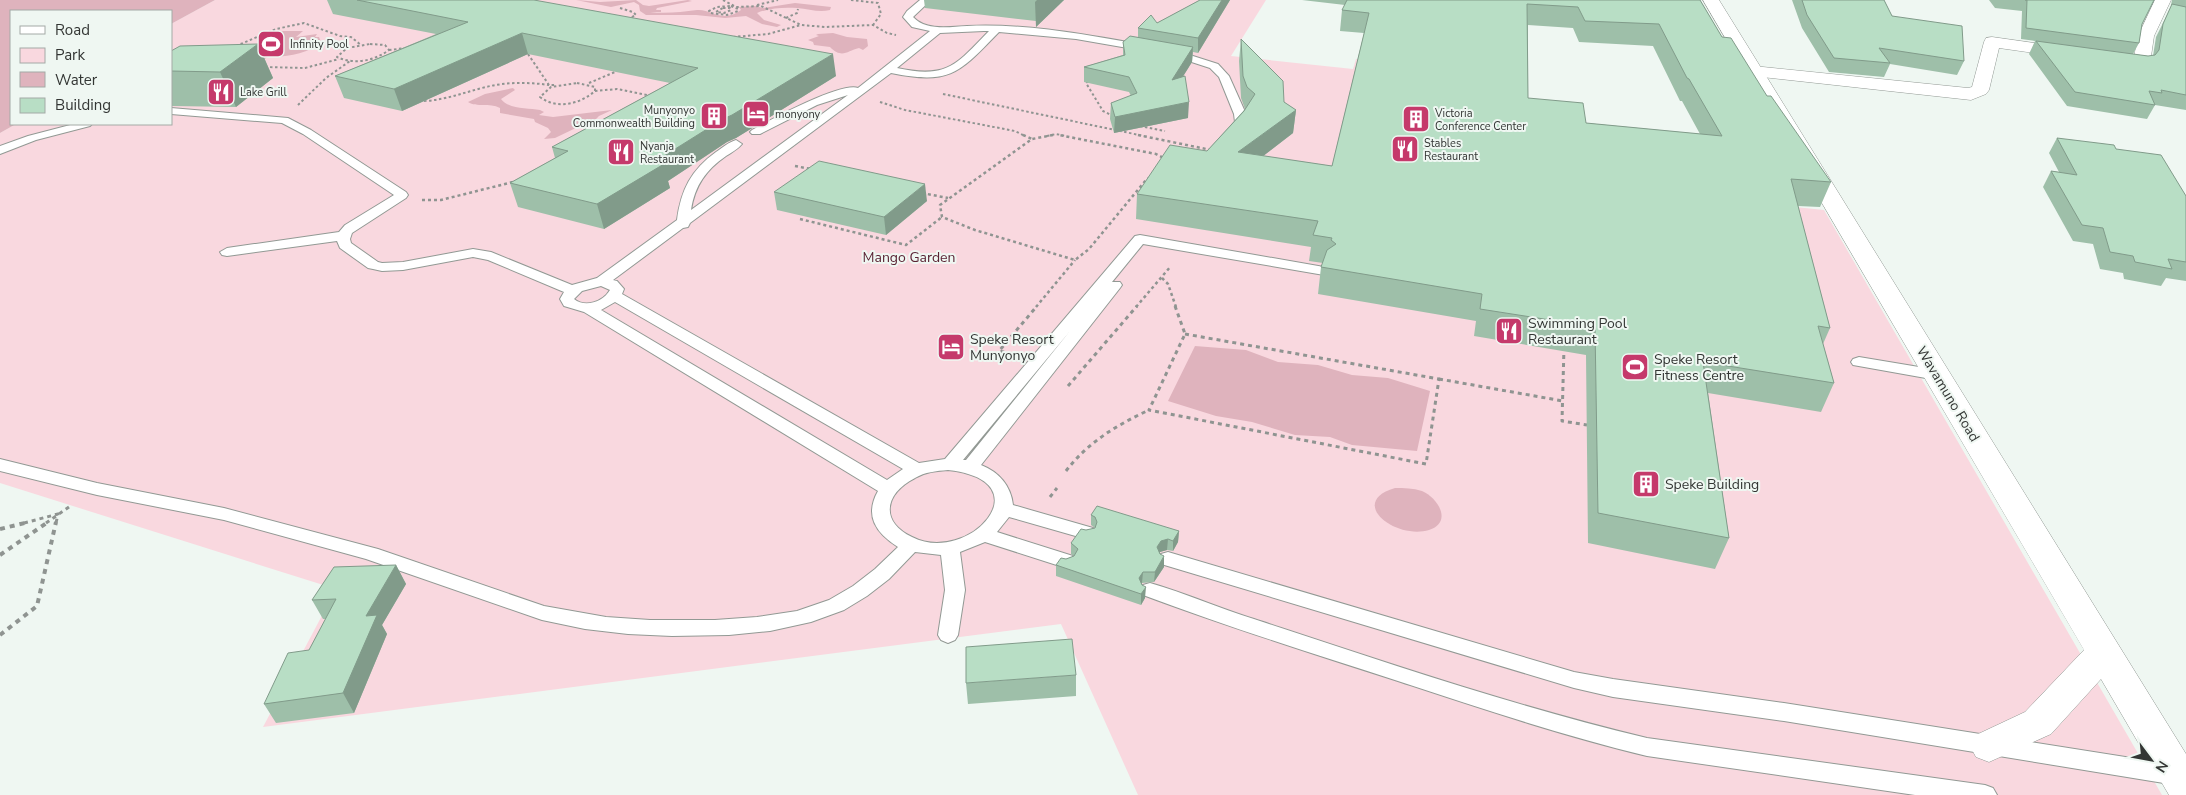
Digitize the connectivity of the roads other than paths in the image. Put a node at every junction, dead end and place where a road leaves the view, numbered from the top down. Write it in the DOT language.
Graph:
graph roads {
  1 [pos="926,0"];
  2 [pos="2161,5"];
  3 [pos="1711,6"];
  4 [pos="2177,13"];
  5 [pos="997,29"];
  6 [pos="937,30"];
  7 [pos="889,69"];
  8 [pos="1753,71"];
  9 [pos="867,87"];
  10 [pos="172,111"];
  11 [pos="82,125"];
  12 [pos="756,132"];
  13 [pos="736,144"];
  14 [pos="0,150"];
  15 [pos="1219,151"];
  16 [pos="683,224"];
  17 [pos="344,236"];
  18 [pos="1145,240"];
  19 [pos="227,252"];
  20 [pos="1324,271"];
  21 [pos="609,288"];
  22 [pos="573,291"];
  23 [pos="586,307"];
  24 [pos="1859,362"];
  25 [pos="1937,375"];
  26 [pos="0,464"];
  27 [pos="950,464"];
  28 [pos="970,467"];
  29 [pos="918,470"];
  30 [pos="888,489"];
  31 [pos="1004,509"];
  32 [pos="1086,533"];
  33 [pos="983,535"];
  34 [pos="911,545"];
  35 [pos="950,548"];
  36 [pos="1168,559"];
  37 [pos="1066,561"];
  38 [pos="1150,590"];
  39 [pos="948,635"];
  40 [pos="2104,653"];
  41 [pos="1989,746"];
  42 [pos="2182,782"];
  43 [pos="1984,795"];
  1 -- 6 [label="lane"];
  2 -- 4 [label="main road"];
  2 -- 8 [label="main road"];
  3 -- 8 [label="main road, Wavamuno Road"];
  5 -- 6 [label="lane"];
  5 -- 7 [label="lane"];
  5 -- 15 [label="lane"];
  6 -- 7 [label="lane"];
  7 -- 9 [label="lane"];
  8 -- 25 [label="main road, Wavamuno Road"];
  9 -- 12 [label="lane"];
  9 -- 16 [label="lane"];
  9 -- 21 [label="lane"];
  10 -- 17 [label="lane"];
  11 -- 14 [label="lane"];
  13 -- 16 [label="lane"];
  16 -- 21 [label="lane"];
  17 -- 19 [label="lane"];
  17 -- 22 [label="lane"];
  18 -- 20 [label="lane"];
  18 -- 27 [label="lane"];
  18 -- 28 [label="lane"];
  21 -- 22 [label="lane"];
  21 -- 23 [label="lane"];
  21 -- 29 [label="lane"];
  22 -- 23 [label="lane"];
  23 -- 30 [label="lane"];
  24 -- 25 [label="lane"];
  25 -- 40 [label="main road, Wavamuno Road"];
  26 -- 34 [label="lane"];
  27 -- 28 [label="lane"];
  27 -- 29 [label="lane"];
  28 -- 31 [label="lane"];
  29 -- 30 [label="lane"];
  30 -- 34 [label="lane"];
  31 -- 32 [label="lane"];
  31 -- 33 [label="lane"];
  33 -- 35 [label="lane"];
  33 -- 37 [label="lane"];
  34 -- 35 [label="lane"];
  35 -- 39 [label="lane"];
  36 -- 41 [label="lane"];
  38 -- 43 [label="lane"];
  40 -- 41 [label="main road"];
  40 -- 42 [label="main road, Wavamuno Road"];
  41 -- 42 [label="lane"];
}
